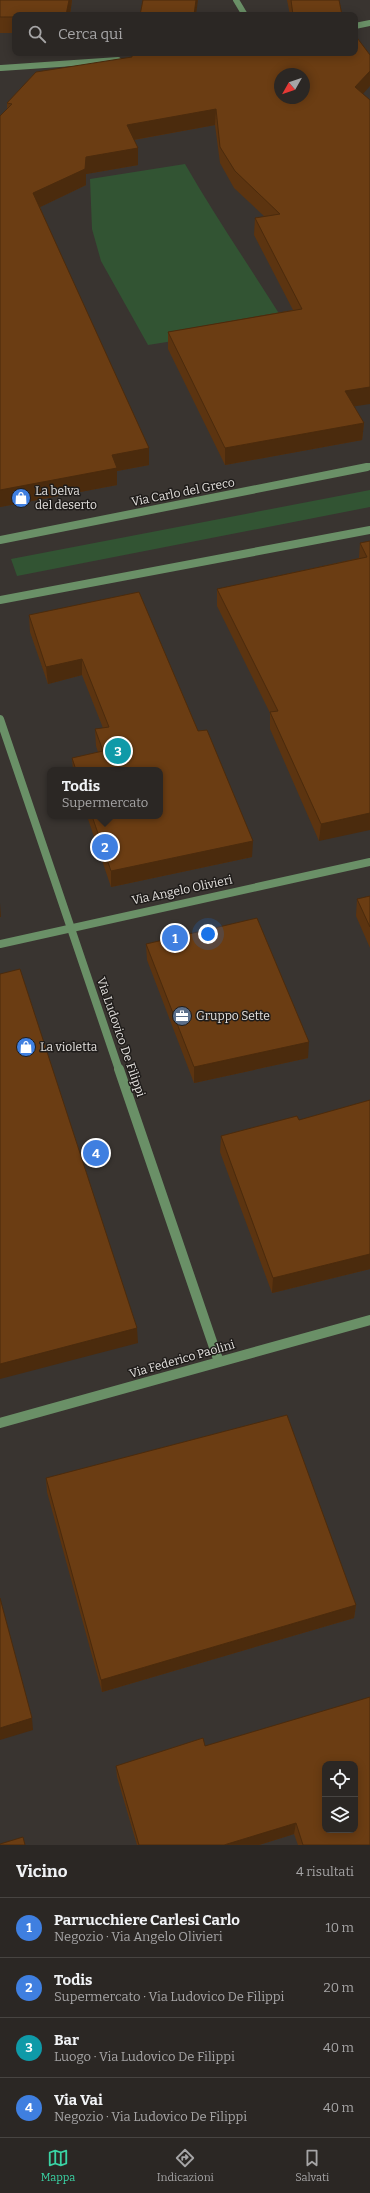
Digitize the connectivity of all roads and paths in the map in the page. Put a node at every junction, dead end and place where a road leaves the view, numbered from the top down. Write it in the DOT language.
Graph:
graph roads {
  1 [pos="236,0"];
  2 [pos="242,12"];
  3 [pos="370,24"];
  4 [pos="358,26"];
  5 [pos="123,59"];
  6 [pos="0,68"];
  7 [pos="370,466"];
  8 [pos="370,530"];
  9 [pos="0,540"];
  10 [pos="0,600"];
  11 [pos="0,719"];
  12 [pos="370,862"];
  13 [pos="71,927"];
  14 [pos="0,944"];
  15 [pos="370,1320"];
  16 [pos="219,1362"];
  17 [pos="0,1423"];
  1 -- 2 [label="street"];
  3 -- 4 [label="street"];
  5 -- 6 [label="street"];
  7 -- 9 [label="street, Via Carlo del Greco"];
  8 -- 10 [label="street"];
  11 -- 13 [label="street, Via Ludovico De Filippi"];
  12 -- 13 [label="street, Via Angelo Olivieri"];
  13 -- 14 [label="street, Via Angelo Olivieri"];
  13 -- 16 [label="street, Via Ludovico De Filippi"];
  15 -- 16 [label="street, Via Federico Paolini"];
  16 -- 17 [label="street, Via Federico Paolini"];
}
